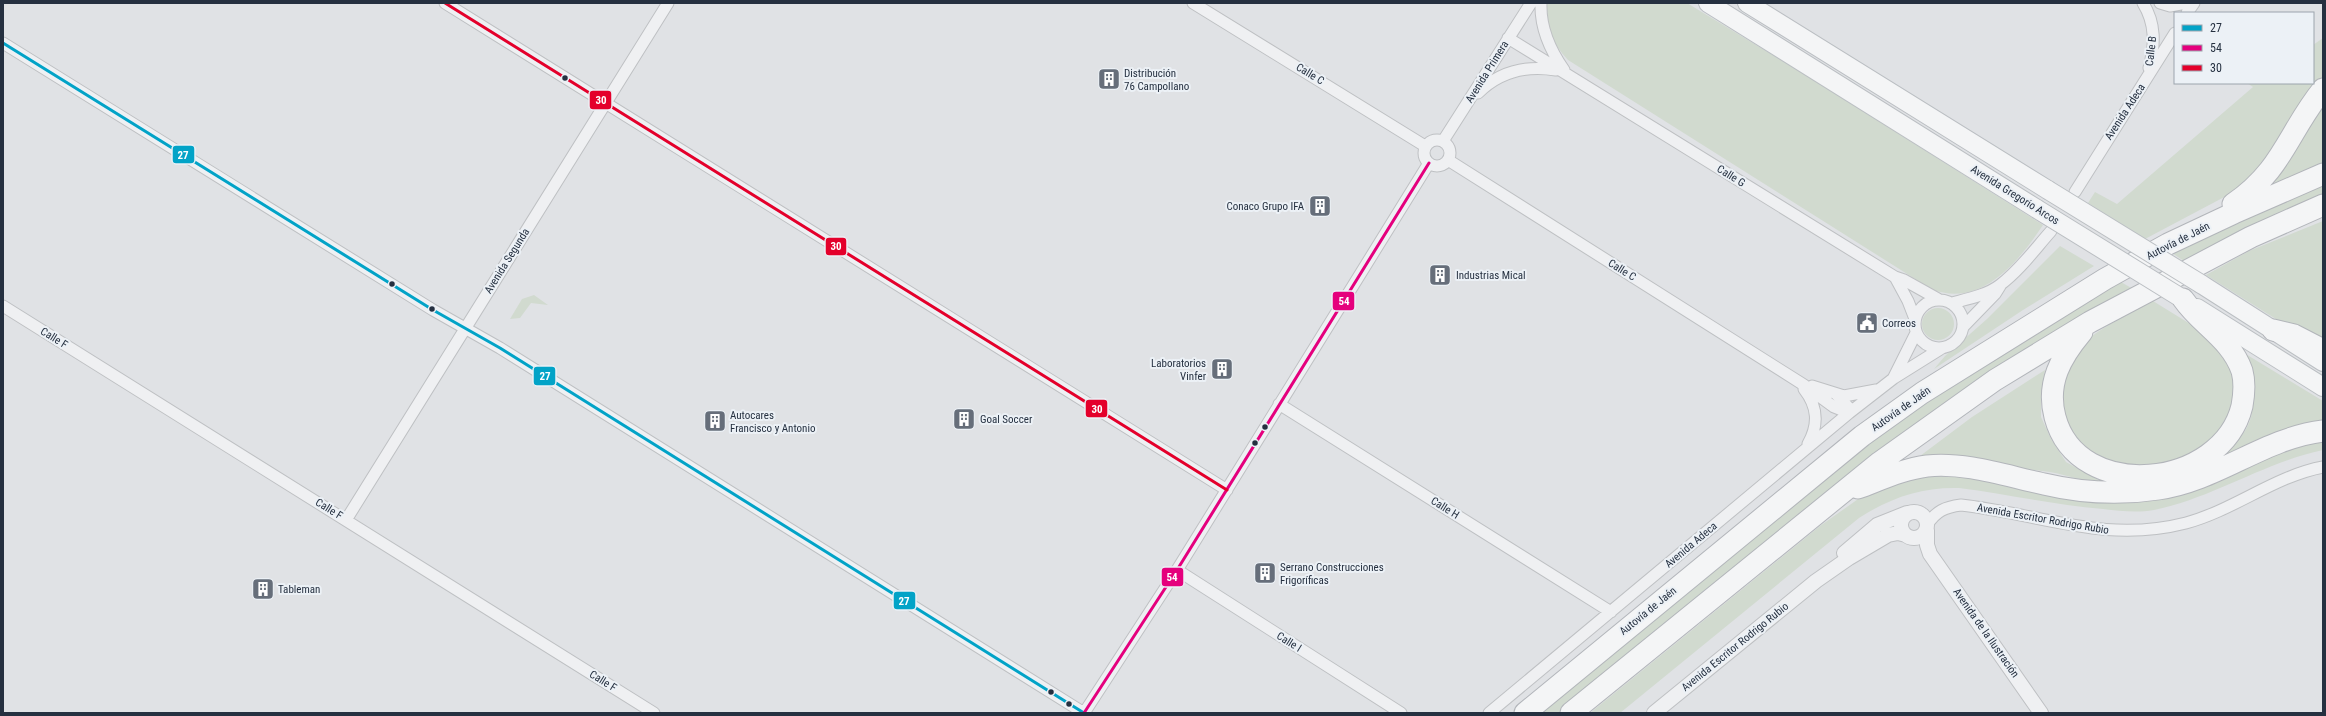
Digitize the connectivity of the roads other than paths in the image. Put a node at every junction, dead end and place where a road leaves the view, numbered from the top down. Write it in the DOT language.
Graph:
graph roads {
  1 [pos="445,3"];
  2 [pos="668,3"];
  3 [pos="1193,3"];
  4 [pos="1530,3"];
  5 [pos="1541,3"];
  6 [pos="1708,3"];
  7 [pos="1747,3"];
  8 [pos="2143,3"];
  9 [pos="2160,3"];
  10 [pos="2186,3"];
  11 [pos="2194,3"];
  12 [pos="2188,12"];
  13 [pos="2174,35"];
  14 [pos="1508,38"];
  15 [pos="3,43"];
  16 [pos="1564,72"];
  17 [pos="2147,77"];
  18 [pos="2323,89"];
  19 [pos="607,104"];
  20 [pos="1464,107"];
  21 [pos="1443,141"];
  22 [pos="1425,146"];
  23 [pos="1448,160"];
  24 [pos="1429,163"];
  25 [pos="2323,174"];
  26 [pos="2075,192"];
  27 [pos="2323,205"];
  28 [pos="2323,212"];
  29 [pos="2299,215"];
  30 [pos="2051,231"];
  31 [pos="1895,277"];
  32 [pos="2000,286"];
  33 [pos="2180,297"];
  34 [pos="1938,299"];
  35 [pos="1952,303"];
  36 [pos="3,306"];
  37 [pos="1915,319"];
  38 [pos="2090,322"];
  39 [pos="1963,327"];
  40 [pos="465,329"];
  41 [pos="2273,330"];
  42 [pos="1916,333"];
  43 [pos="1942,348"];
  44 [pos="2323,350"];
  45 [pos="2323,362"];
  46 [pos="1894,378"];
  47 [pos="1796,381"];
  48 [pos="2323,387"];
  49 [pos="1882,388"];
  50 [pos="1837,395"];
  51 [pos="1279,404"];
  52 [pos="1849,413"];
  53 [pos="2323,431"];
  54 [pos="1862,436"];
  55 [pos="1805,450"];
  56 [pos="2323,467"];
  57 [pos="1227,490"];
  58 [pos="1839,496"];
  59 [pos="1907,514"];
  60 [pos="346,520"];
  61 [pos="1927,527"];
  62 [pos="1908,536"];
  63 [pos="1930,554"];
  64 [pos="1176,570"];
  65 [pos="1816,581"];
  66 [pos="1611,612"];
  67 [pos="654,713"];
  68 [pos="1084,713"];
  69 [pos="1401,713"];
  70 [pos="1490,713"];
  71 [pos="1525,713"];
  72 [pos="1571,713"];
  73 [pos="1654,713"];
  74 [pos="2041,713"];
  1 -- 19 [label="street"];
  2 -- 19 [label="street, Avenida Segunda"];
  3 -- 22 [label="street, Calle C"];
  4 -- 14 [label="street, Avenida Primera"];
  5 -- 16 [label="street, Calle G"];
  6 -- 33 [label="main road, Avenida Gregorio Arcos, bridge"];
  7 -- 41 [label="main road, Avenida Gregorio Arcos, bridge"];
  8 -- 17 [label="street, Calle B"];
  9 -- 10 [label="street"];
  11 -- 12 [label="street"];
  13 -- 17 [label="street, Avenida Adeca"];
  14 -- 16 [label="street, Calle G"];
  14 -- 20 [label="street, Avenida Primera"];
  15 -- 40 [label="street"];
  16 -- 20 [label="street, Calle G"];
  16 -- 31 [label="street, Calle G"];
  17 -- 26 [label="street, Avenida Adeca"];
  18 -- 54 [label="highway"];
  19 -- 40 [label="street, Avenida Segunda"];
  19 -- 57 [label="street"];
  20 -- 21 [label="street, Avenida Primera"];
  21 -- 22 [label="street"];
  21 -- 23 [label="street"];
  22 -- 24 [label="street"];
  23 -- 24 [label="street"];
  23 -- 47 [label="street, Calle C"];
  24 -- 51 [label="street"];
  25 -- 54 [label="highway, Autovía de Jaén"];
  27 -- 29 [label="highway"];
  28 -- 29 [label="highway"];
  29 -- 38 [label="highway"];
  30 -- 32 [label="street"];
  31 -- 34 [label="street, Calle G"];
  31 -- 37 [label="street, Calle G"];
  32 -- 35 [label="street"];
  32 -- 39 [label="street"];
  33 -- 38 [label="highway"];
  33 -- 48 [label="main road, Avenida Gregorio Arcos"];
  34 -- 35 [label="street"];
  34 -- 37 [label="street"];
  35 -- 39 [label="street"];
  36 -- 60 [label="street, Calle F"];
  37 -- 42 [label="street"];
  38 -- 58 [label="highway"];
  39 -- 43 [label="street"];
  40 -- 60 [label="street, Avenida Segunda"];
  40 -- 68 [label="street"];
  41 -- 44 [label="highway"];
  41 -- 45 [label="main road, Avenida Gregorio Arcos"];
  42 -- 43 [label="street"];
  42 -- 46 [label="street, Avenida Adeca"];
  43 -- 46 [label="street, Avenida Adeca"];
  46 -- 49 [label="street, Avenida Adeca"];
  47 -- 50 [label="street, Calle C"];
  47 -- 52 [label="street, Calle C"];
  47 -- 55 [label="street, Calle C"];
  49 -- 50 [label="street, Calle C"];
  49 -- 52 [label="street, Avenida Adeca"];
  50 -- 52 [label="street"];
  51 -- 57 [label="street"];
  51 -- 66 [label="street, Calle H"];
  52 -- 55 [label="street, Avenida Adeca"];
  53 -- 58 [label="highway"];
  54 -- 71 [label="highway, Autovía de Jaén"];
  55 -- 66 [label="street, Avenida Adeca"];
  56 -- 61 [label="street, Avenida Escritor Rodrigo Rubio"];
  57 -- 64 [label="street"];
  58 -- 72 [label="highway"];
  59 -- 61 [label="street"];
  59 -- 62 [label="street"];
  59 -- 65 [label="street, Avenida Escritor Rodrigo Rubio"];
  60 -- 67 [label="street, Calle F"];
  61 -- 62 [label="street"];
  61 -- 63 [label="street, Avenida de la Ilustración"];
  62 -- 63 [label="street, Avenida de la Ilustración"];
  62 -- 65 [label="street, Avenida Escritor Rodrigo Rubio"];
  63 -- 74 [label="street, Avenida de la Ilustración"];
  64 -- 68 [label="street"];
  64 -- 69 [label="street, Calle I"];
  65 -- 73 [label="street, Avenida Escritor Rodrigo Rubio"];
  66 -- 70 [label="street, Avenida Adeca"];
}
